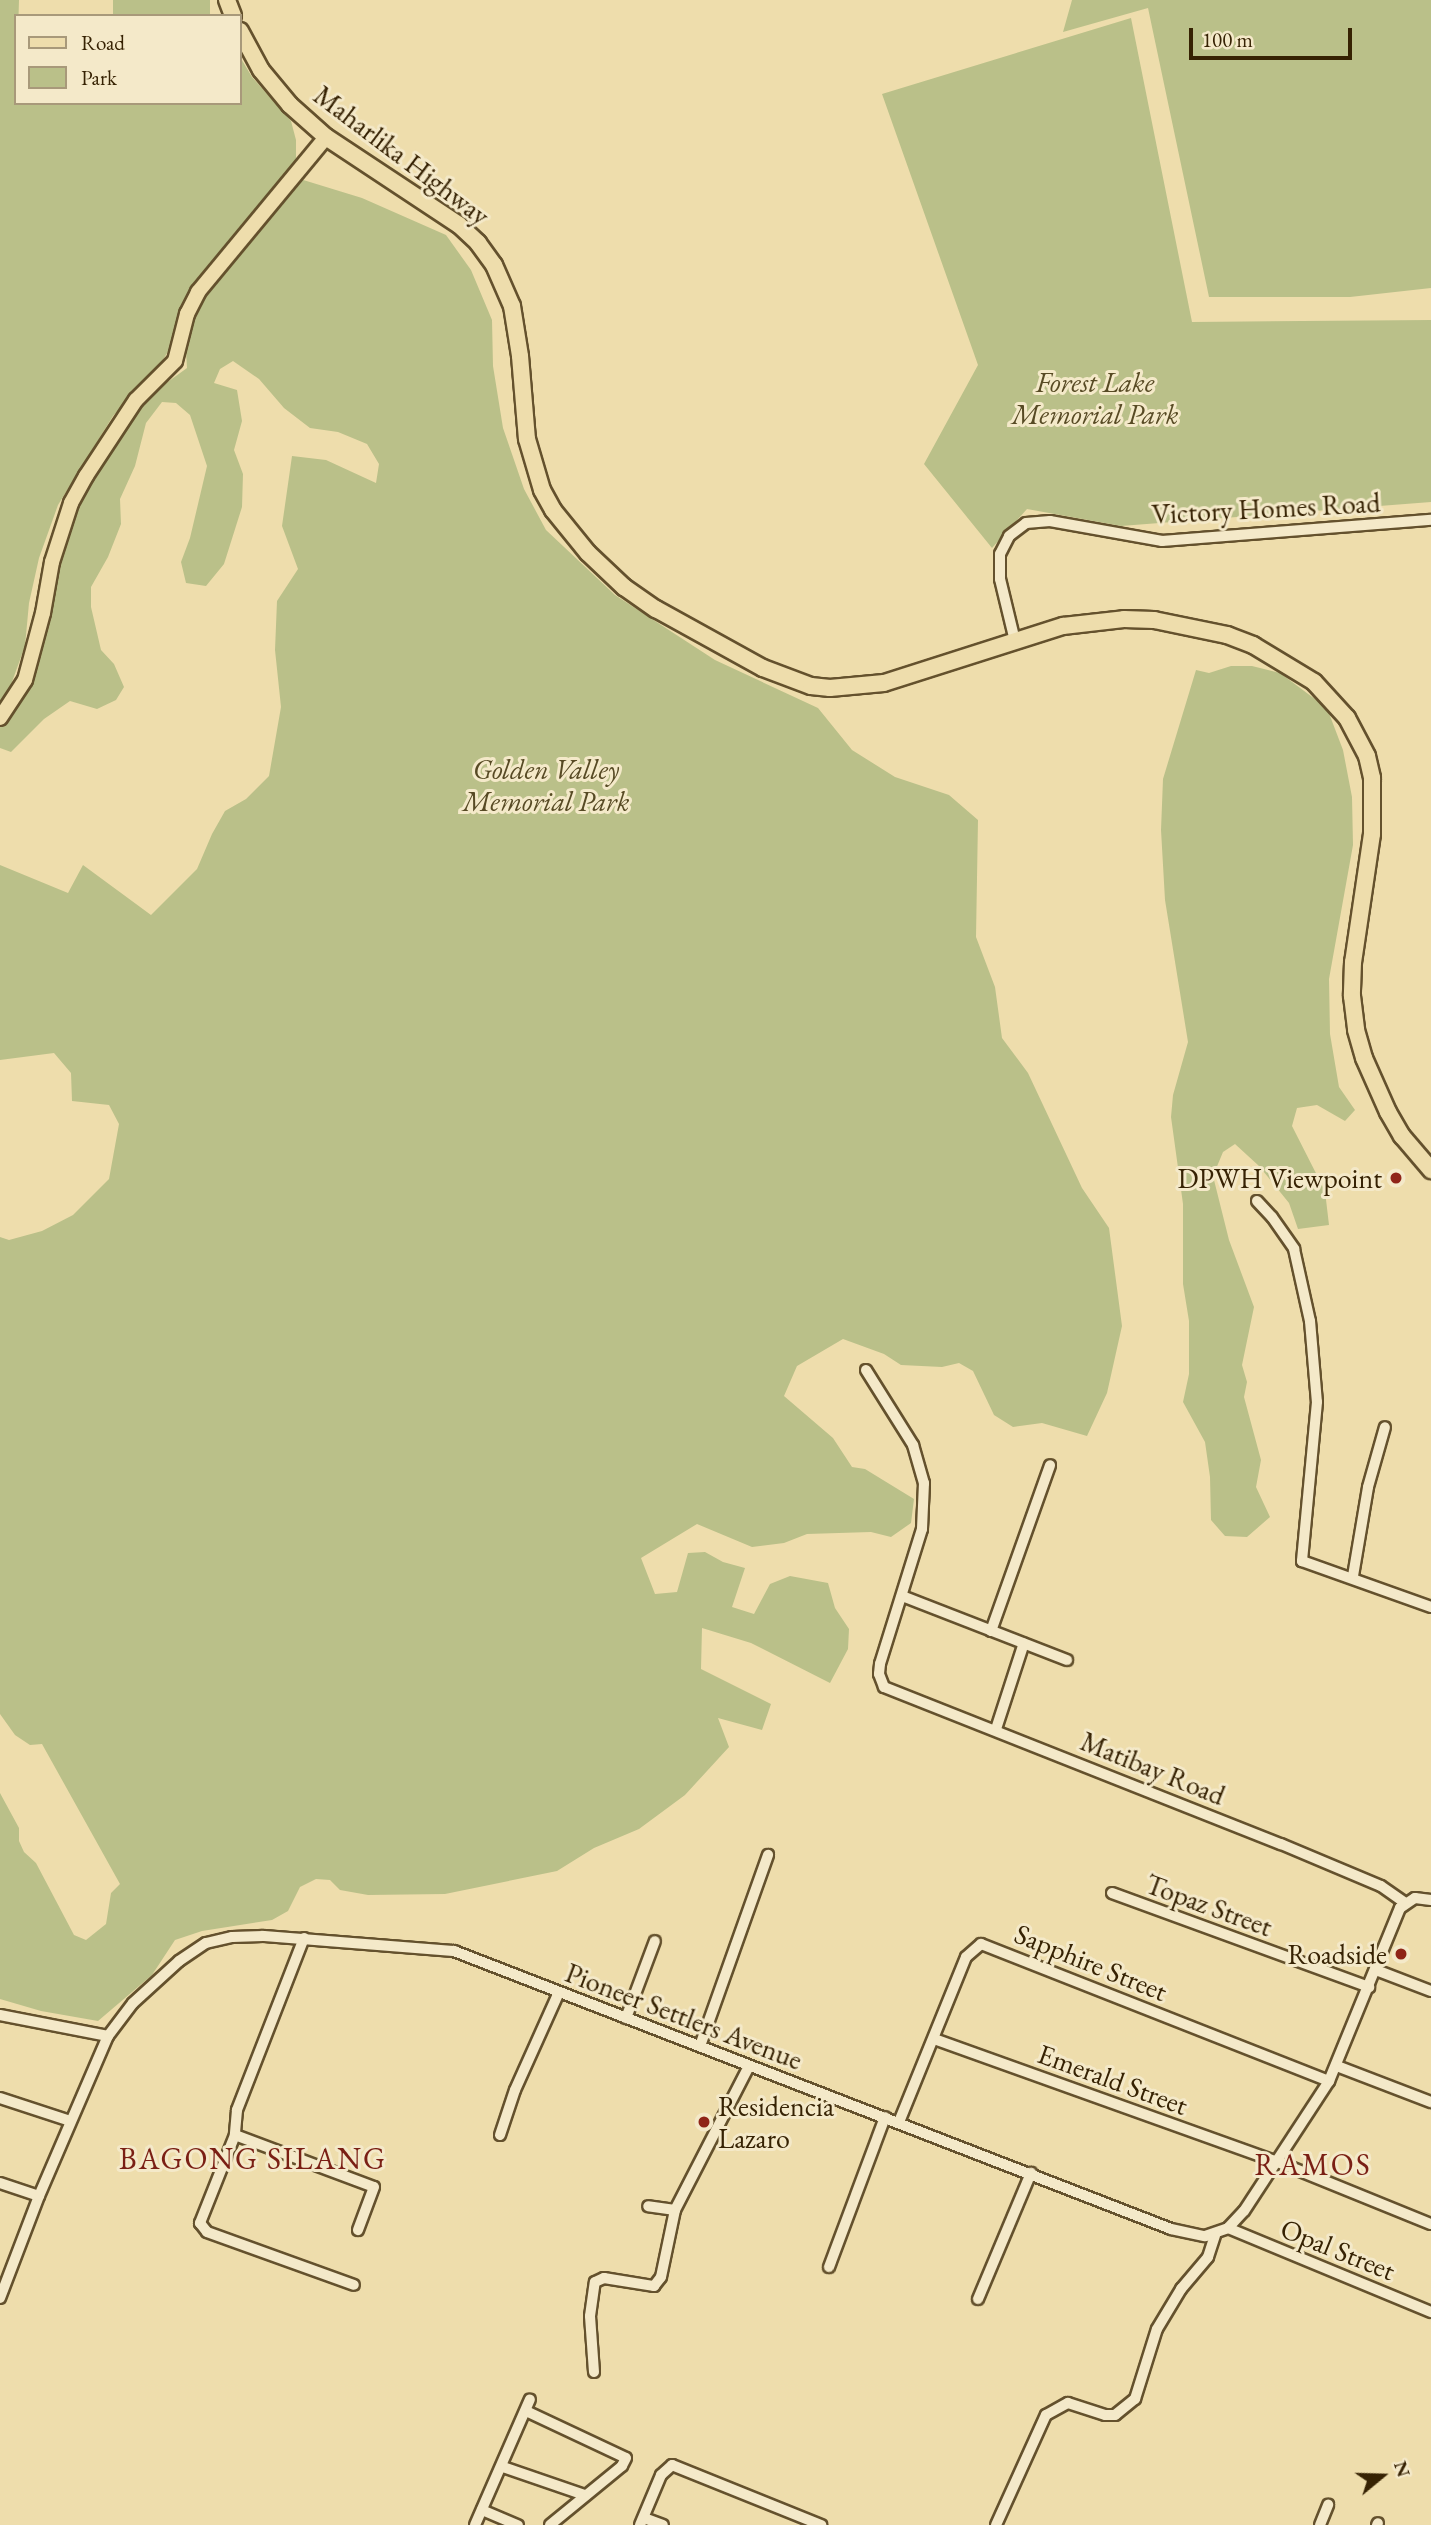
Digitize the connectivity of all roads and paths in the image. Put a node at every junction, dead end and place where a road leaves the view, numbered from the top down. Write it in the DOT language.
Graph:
graph roads {
  1 [pos="242,35"];
  2 [pos="326,137"];
  3 [pos="1431,520"];
  4 [pos="1015,640"];
  5 [pos="0,718"];
  6 [pos="1431,1170"];
  7 [pos="1257,1201"];
  8 [pos="866,1370"];
  9 [pos="1385,1426"];
  10 [pos="1051,1465"];
  11 [pos="1353,1576"];
  12 [pos="902,1596"];
  13 [pos="1431,1606"];
  14 [pos="991,1631"];
  15 [pos="1024,1643"];
  16 [pos="1067,1660"];
  17 [pos="996,1729"];
  18 [pos="768,1856"];
  19 [pos="1112,1893"];
  20 [pos="1431,1900"];
  21 [pos="1405,1903"];
  22 [pos="304,1938"];
  23 [pos="655,1941"];
  24 [pos="1376,1970"];
  25 [pos="1369,1987"];
  26 [pos="1431,1991"];
  27 [pos="559,1992"];
  28 [pos="0,2015"];
  29 [pos="626,2018"];
  30 [pos="108,2035"];
  31 [pos="934,2039"];
  32 [pos="699,2046"];
  33 [pos="749,2066"];
  34 [pos="1337,2066"];
  35 [pos="1328,2081"];
  36 [pos="0,2098"];
  37 [pos="1431,2102"];
  38 [pos="885,2117"];
  39 [pos="70,2121"];
  40 [pos="899,2122"];
  41 [pos="235,2135"];
  42 [pos="500,2135"];
  43 [pos="1278,2162"];
  44 [pos="1031,2173"];
  45 [pos="0,2183"];
  46 [pos="39,2196"];
  47 [pos="648,2206"];
  48 [pos="675,2210"];
  49 [pos="1431,2224"];
  50 [pos="1228,2228"];
  51 [pos="358,2230"];
  52 [pos="1215,2235"];
  53 [pos="829,2267"];
  54 [pos="5,2270"];
  55 [pos="354,2285"];
  56 [pos="0,2298"];
  57 [pos="978,2299"];
  58 [pos="1431,2312"];
  59 [pos="594,2372"];
  60 [pos="530,2399"];
  61 [pos="526,2411"];
  62 [pos="503,2467"];
  63 [pos="585,2495"];
  64 [pos="1328,2504"];
  65 [pos="482,2510"];
  66 [pos="642,2521"];
  67 [pos="475,2525"];
  68 [pos="518,2525"];
  69 [pos="550,2525"];
  70 [pos="663,2525"];
  71 [pos="821,2525"];
  72 [pos="996,2525"];
  73 [pos="1320,2525"];
  1 -- 2 [label="highway, Maharlika Highway"];
  2 -- 4 [label="highway, Maharlika Highway"];
  2 -- 5 [label="main road"];
  3 -- 4 [label="street, Victory Homes Road"];
  4 -- 6 [label="highway, Maharlika Highway"];
  7 -- 11 [label="street"];
  8 -- 12 [label="street"];
  9 -- 11 [label="street"];
  10 -- 14 [label="street"];
  11 -- 13 [label="street"];
  12 -- 14 [label="street"];
  12 -- 17 [label="street, Matibay Road"];
  14 -- 15 [label="street"];
  15 -- 16 [label="street"];
  15 -- 17 [label="street"];
  17 -- 21 [label="street, Matibay Road"];
  18 -- 32 [label="street"];
  19 -- 25 [label="street, Topaz Street"];
  20 -- 21 [label="street"];
  21 -- 24 [label="street"];
  22 -- 27 [label="street, Pioneer Settlers Avenue"];
  22 -- 30 [label="street, Pioneer Settlers Avenue"];
  22 -- 41 [label="street"];
  23 -- 29 [label="street"];
  24 -- 25 [label="street"];
  24 -- 26 [label="street"];
  25 -- 34 [label="street"];
  27 -- 29 [label="street, Pioneer Settlers Avenue"];
  27 -- 42 [label="street"];
  28 -- 30 [label="street"];
  29 -- 32 [label="street, Pioneer Settlers Avenue"];
  30 -- 39 [label="street, Pioneer Settlers Avenue"];
  31 -- 35 [label="street, Sapphire Street"];
  31 -- 40 [label="street, Sapphire Street"];
  31 -- 43 [label="street, Emerald Street"];
  32 -- 33 [label="street, Pioneer Settlers Avenue"];
  33 -- 38 [label="street, Pioneer Settlers Avenue"];
  33 -- 48 [label="street"];
  34 -- 35 [label="street"];
  34 -- 37 [label="street"];
  35 -- 43 [label="street"];
  36 -- 39 [label="street"];
  38 -- 40 [label="street, Pioneer Settlers Avenue"];
  38 -- 53 [label="street"];
  39 -- 46 [label="street, Pioneer Settlers Avenue"];
  40 -- 44 [label="street, Pioneer Settlers Avenue"];
  41 -- 51 [label="street"];
  41 -- 55 [label="street"];
  43 -- 49 [label="street, Emerald Street"];
  43 -- 50 [label="street"];
  44 -- 52 [label="street, Pioneer Settlers Avenue"];
  44 -- 57 [label="street"];
  45 -- 46 [label="street"];
  46 -- 54 [label="street, Pioneer Settlers Avenue"];
  47 -- 48 [label="street"];
  48 -- 59 [label="street"];
  50 -- 52 [label="street"];
  50 -- 58 [label="street, Opal Street"];
  52 -- 72 [label="street"];
  54 -- 56 [label="street, Pioneer Settlers Avenue"];
  60 -- 61 [label="street"];
  61 -- 62 [label="street"];
  61 -- 63 [label="street"];
  62 -- 63 [label="street"];
  62 -- 65 [label="street"];
  63 -- 69 [label="street"];
  64 -- 73 [label="street"];
  65 -- 67 [label="street"];
  65 -- 68 [label="street"];
  66 -- 70 [label="street"];
  66 -- 71 [label="street"];
}
